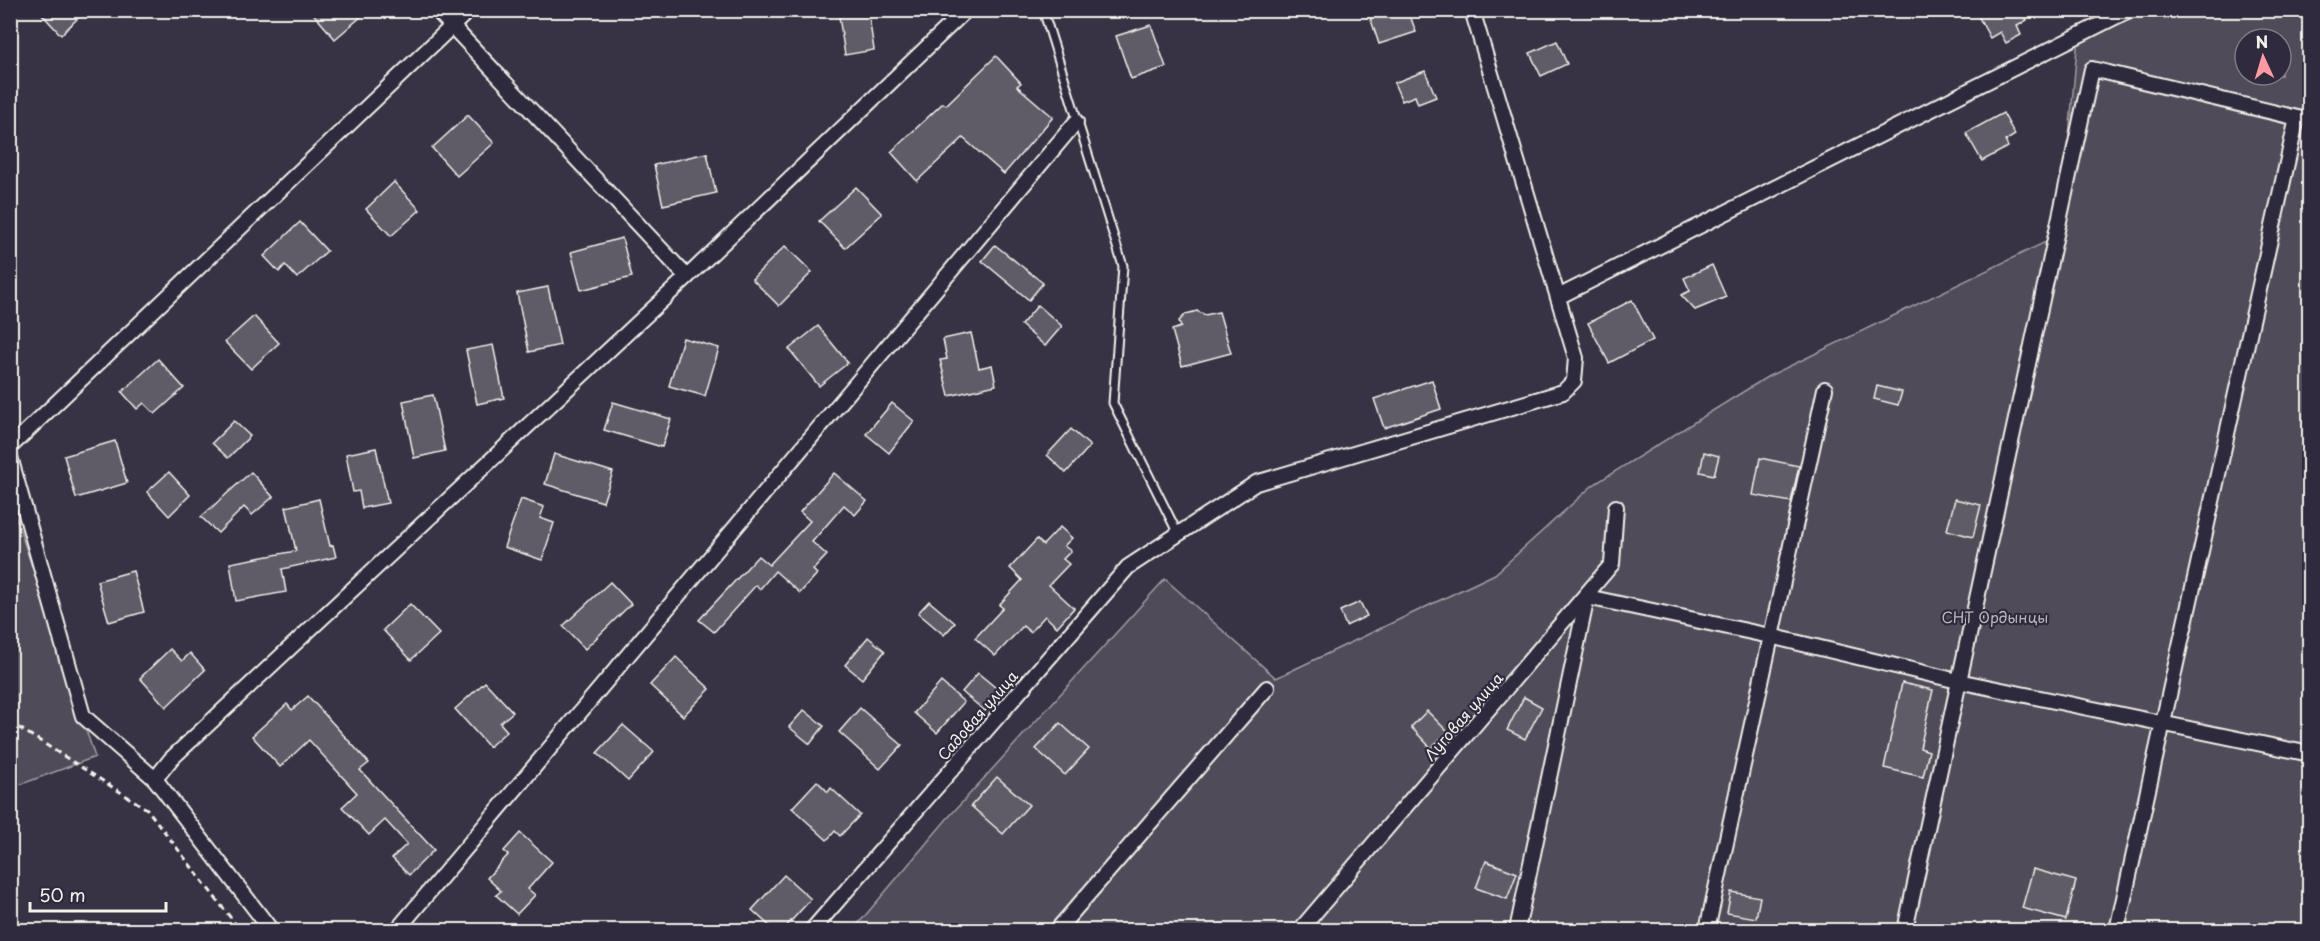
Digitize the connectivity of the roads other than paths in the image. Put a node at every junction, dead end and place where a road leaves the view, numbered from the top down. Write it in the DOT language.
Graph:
graph roads {
  1 [pos="437,10"];
  2 [pos="469,10"];
  3 [pos="966,10"];
  4 [pos="1043,10"];
  5 [pos="1472,10"];
  6 [pos="2129,10"];
  7 [pos="452,26"];
  8 [pos="2303,120"];
  9 [pos="1076,122"];
  10 [pos="687,277"];
  11 [pos="1558,297"];
  12 [pos="1825,390"];
  13 [pos="10,447"];
  14 [pos="10,457"];
  15 [pos="1617,507"];
  16 [pos="1178,532"];
  17 [pos="1587,597"];
  18 [pos="1770,636"];
  19 [pos="1958,681"];
  20 [pos="1267,687"];
  21 [pos="2164,723"];
  22 [pos="2310,754"];
  23 [pos="155,779"];
  24 [pos="271,930"];
  25 [pos="397,930"];
  26 [pos="812,930"];
  27 [pos="1057,930"];
  28 [pos="1300,930"];
  29 [pos="1517,930"];
  30 [pos="1707,930"];
  31 [pos="1905,930"];
  32 [pos="2118,930"];
  1 -- 7 [label="street"];
  2 -- 7 [label="street"];
  3 -- 10 [label="street"];
  4 -- 9 [label="lane"];
  5 -- 11 [label="street, Садовая улица"];
  6 -- 11 [label="street"];
  7 -- 10 [label="street"];
  7 -- 13 [label="street"];
  8 -- 19 [label="street"];
  8 -- 21 [label="street"];
  9 -- 16 [label="lane"];
  9 -- 25 [label="street"];
  10 -- 23 [label="street"];
  11 -- 16 [label="street, Садовая улица"];
  12 -- 18 [label="street"];
  14 -- 23 [label="street"];
  15 -- 17 [label="street, Луговая улица"];
  16 -- 26 [label="street, Садовая улица"];
  17 -- 18 [label="street"];
  17 -- 28 [label="street, Луговая улица"];
  17 -- 29 [label="street"];
  18 -- 19 [label="street"];
  18 -- 30 [label="street"];
  19 -- 21 [label="street"];
  19 -- 31 [label="street"];
  20 -- 27 [label="street"];
  21 -- 22 [label="street"];
  21 -- 32 [label="street"];
  23 -- 24 [label="street"];
}
